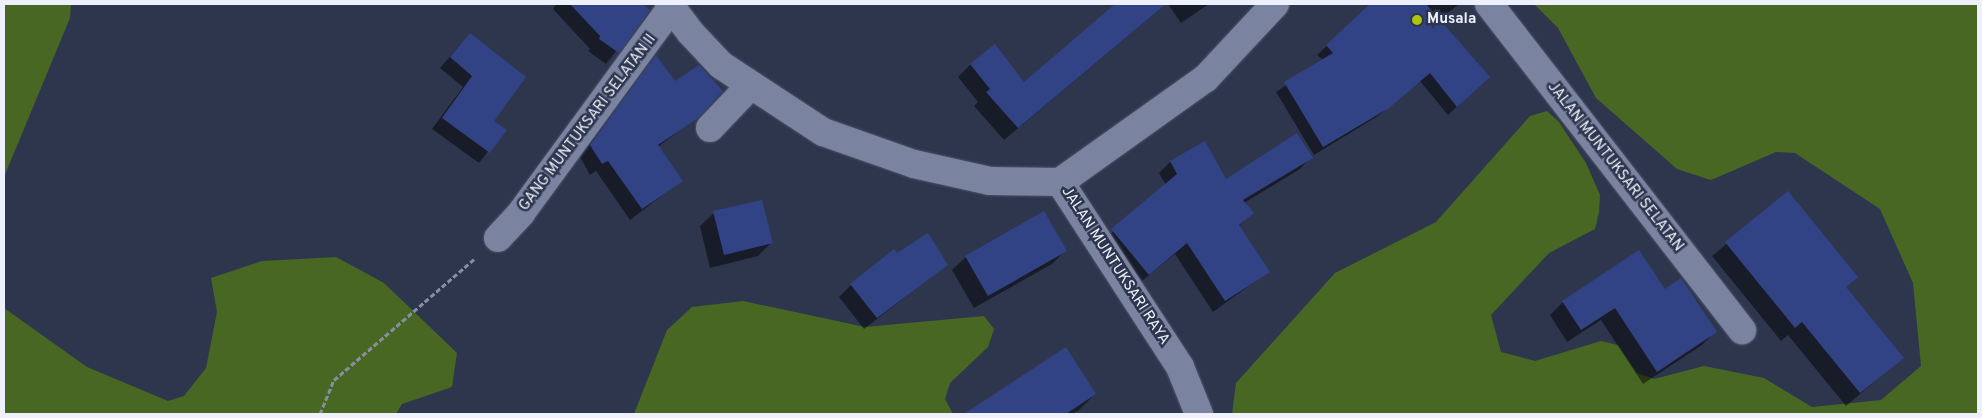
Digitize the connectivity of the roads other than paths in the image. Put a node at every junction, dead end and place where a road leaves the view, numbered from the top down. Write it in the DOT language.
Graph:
graph roads {
  1 [pos="1275,4"];
  2 [pos="1489,4"];
  3 [pos="670,6"];
  4 [pos="750,86"];
  5 [pos="710,128"];
  6 [pos="1060,182"];
  7 [pos="498,238"];
  8 [pos="1742,330"];
  9 [pos="1199,414"];
  1 -- 6 [label="street, JALAN MUNTUKSARI RAYA"];
  2 -- 8 [label="street, JALAN MUNTUKSARI SELATAN"];
  3 -- 4 [label="street"];
  3 -- 7 [label="street, GANG MUNTUKSARI SELATAN II"];
  4 -- 5 [label="street"];
  4 -- 6 [label="street"];
  6 -- 9 [label="street, JALAN MUNTUKSARI RAYA"];
}
